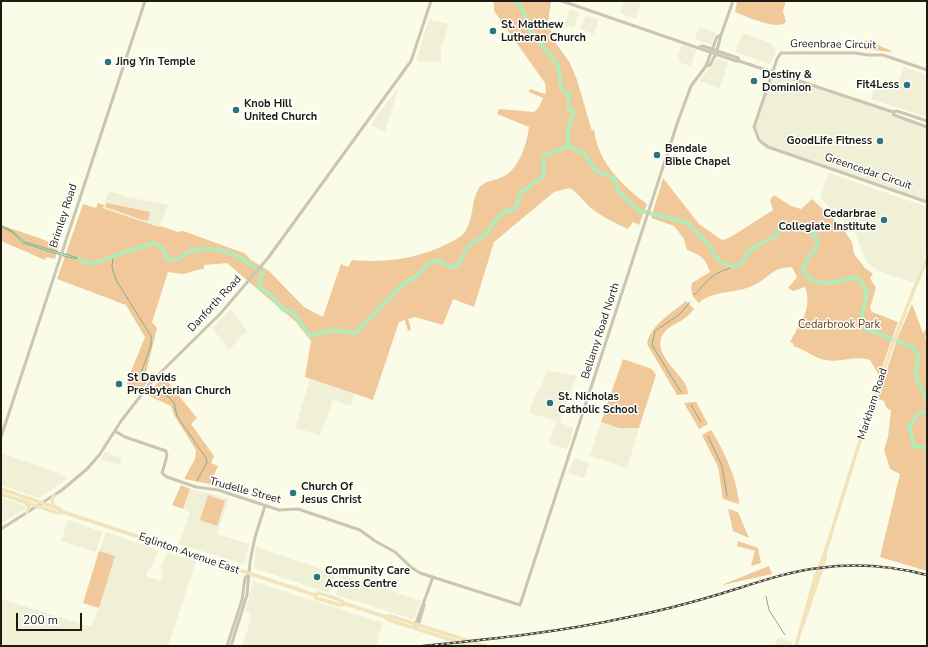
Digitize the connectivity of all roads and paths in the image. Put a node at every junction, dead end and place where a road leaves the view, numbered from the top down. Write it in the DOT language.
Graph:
graph roads {
  1 [pos="144,1"];
  2 [pos="431,1"];
  3 [pos="562,1"];
  4 [pos="733,1"];
  5 [pos="715,52"];
  6 [pos="927,70"];
  7 [pos="772,72"];
  8 [pos="893,112"];
  9 [pos="927,121"];
  10 [pos="927,126"];
  11 [pos="927,202"];
  12 [pos="927,259"];
  13 [pos="115,431"];
  14 [pos="1,436"];
  15 [pos="1,489"];
  16 [pos="1,494"];
  17 [pos="54,495"];
  18 [pos="24,502"];
  19 [pos="42,503"];
  20 [pos="38,506"];
  21 [pos="265,506"];
  22 [pos="54,507"];
  23 [pos="63,512"];
  24 [pos="27,513"];
  25 [pos="1,529"];
  26 [pos="249,574"];
  27 [pos="433,577"];
  28 [pos="383,616"];
  29 [pos="418,624"];
  30 [pos="416,629"];
  31 [pos="227,646"];
  32 [pos="231,646"];
  33 [pos="470,646"];
  34 [pos="485,646"];
  35 [pos="796,646"];
  1 -- 14 [label="street, Brimley Road"];
  2 -- 13 [label="street, Danforth Road"];
  3 -- 5 [label="street"];
  4 -- 5 [label="street, Bellamy Road North"];
  5 -- 7 [label="street"];
  5 -- 27 [label="street, Bellamy Road North"];
  6 -- 7 [label="street, Greenbrae Circuit"];
  7 -- 8 [label="street"];
  7 -- 11 [label="street, Greencedar Circuit"];
  8 -- 9 [label="street"];
  8 -- 10 [label="street"];
  12 -- 35 [label="main road, Markham Road"];
  13 -- 17 [label="street, Danforth Road"];
  13 -- 21 [label="street, Trudelle Street"];
  15 -- 19 [label="main road, Eglinton Avenue East"];
  16 -- 18 [label="main road, Eglinton Avenue East"];
  17 -- 19 [label="street, Danforth Road"];
  17 -- 22 [label="main road"];
  18 -- 20 [label="main road, Eglinton Avenue East"];
  18 -- 24 [label="main road"];
  19 -- 20 [label="street, Danforth Road"];
  19 -- 22 [label="main road, Eglinton Avenue East"];
  20 -- 23 [label="main road, Eglinton Avenue East"];
  20 -- 24 [label="street, Danforth Road"];
  21 -- 26 [label="street"];
  21 -- 27 [label="street, Trudelle Street"];
  22 -- 23 [label="main road, Eglinton Avenue East"];
  23 -- 26 [label="main road, Eglinton Avenue East"];
  24 -- 25 [label="street, Danforth Road"];
  26 -- 28 [label="main road, Eglinton Avenue East"];
  26 -- 31 [label="street"];
  26 -- 32 [label="street"];
  27 -- 29 [label="street"];
  28 -- 29 [label="main road, Eglinton Avenue East"];
  28 -- 30 [label="main road, Eglinton Avenue East"];
  29 -- 30 [label="street"];
  29 -- 34 [label="main road, Eglinton Avenue East"];
  30 -- 33 [label="main road, Eglinton Avenue East"];
}
